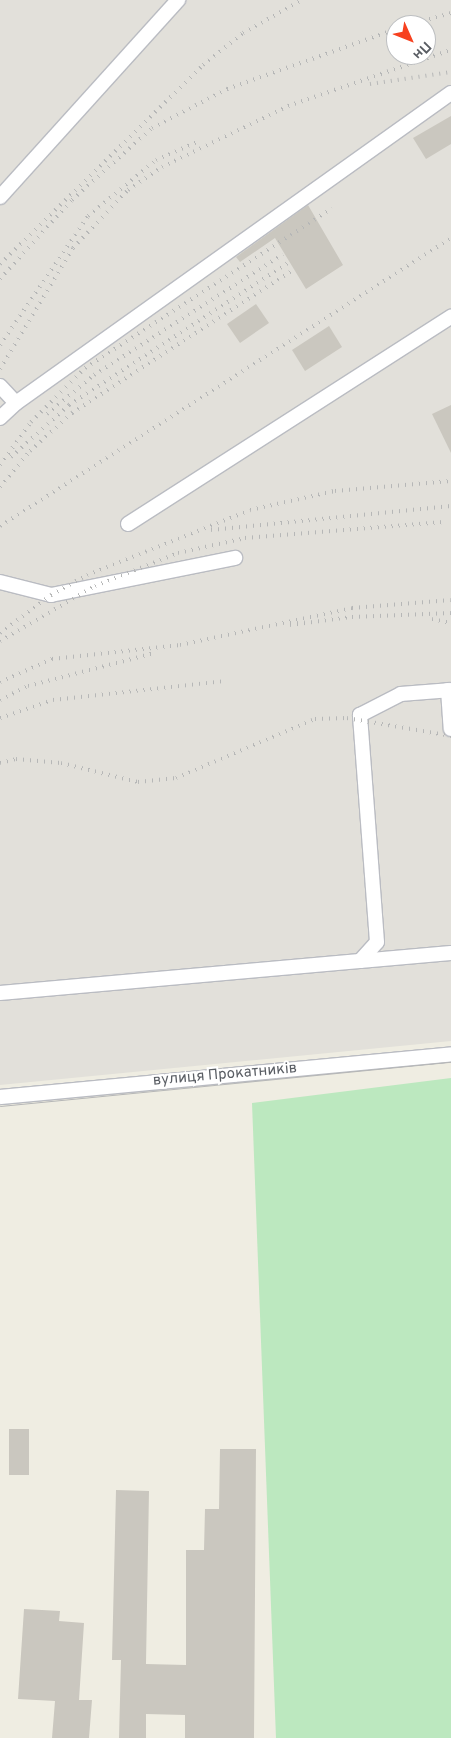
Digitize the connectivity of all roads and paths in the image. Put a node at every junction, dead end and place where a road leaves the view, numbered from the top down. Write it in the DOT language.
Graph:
graph roads {
  1 [pos="178,0"];
  2 [pos="451,93"];
  3 [pos="0,197"];
  4 [pos="451,317"];
  5 [pos="0,386"];
  6 [pos="16,403"];
  7 [pos="0,418"];
  8 [pos="128,524"];
  9 [pos="235,558"];
  10 [pos="0,582"];
  11 [pos="449,690"];
  12 [pos="451,729"];
  13 [pos="451,953"];
  14 [pos="360,961"];
  15 [pos="0,993"];
  16 [pos="451,1054"];
  17 [pos="0,1097"];
  1 -- 3 [label="street"];
  2 -- 6 [label="street"];
  4 -- 8 [label="street"];
  5 -- 6 [label="street"];
  6 -- 7 [label="street"];
  9 -- 10 [label="street"];
  11 -- 12 [label="street"];
  11 -- 14 [label="street"];
  13 -- 14 [label="street"];
  14 -- 15 [label="street"];
  16 -- 17 [label="street, вулиця Прокатників"];
}
